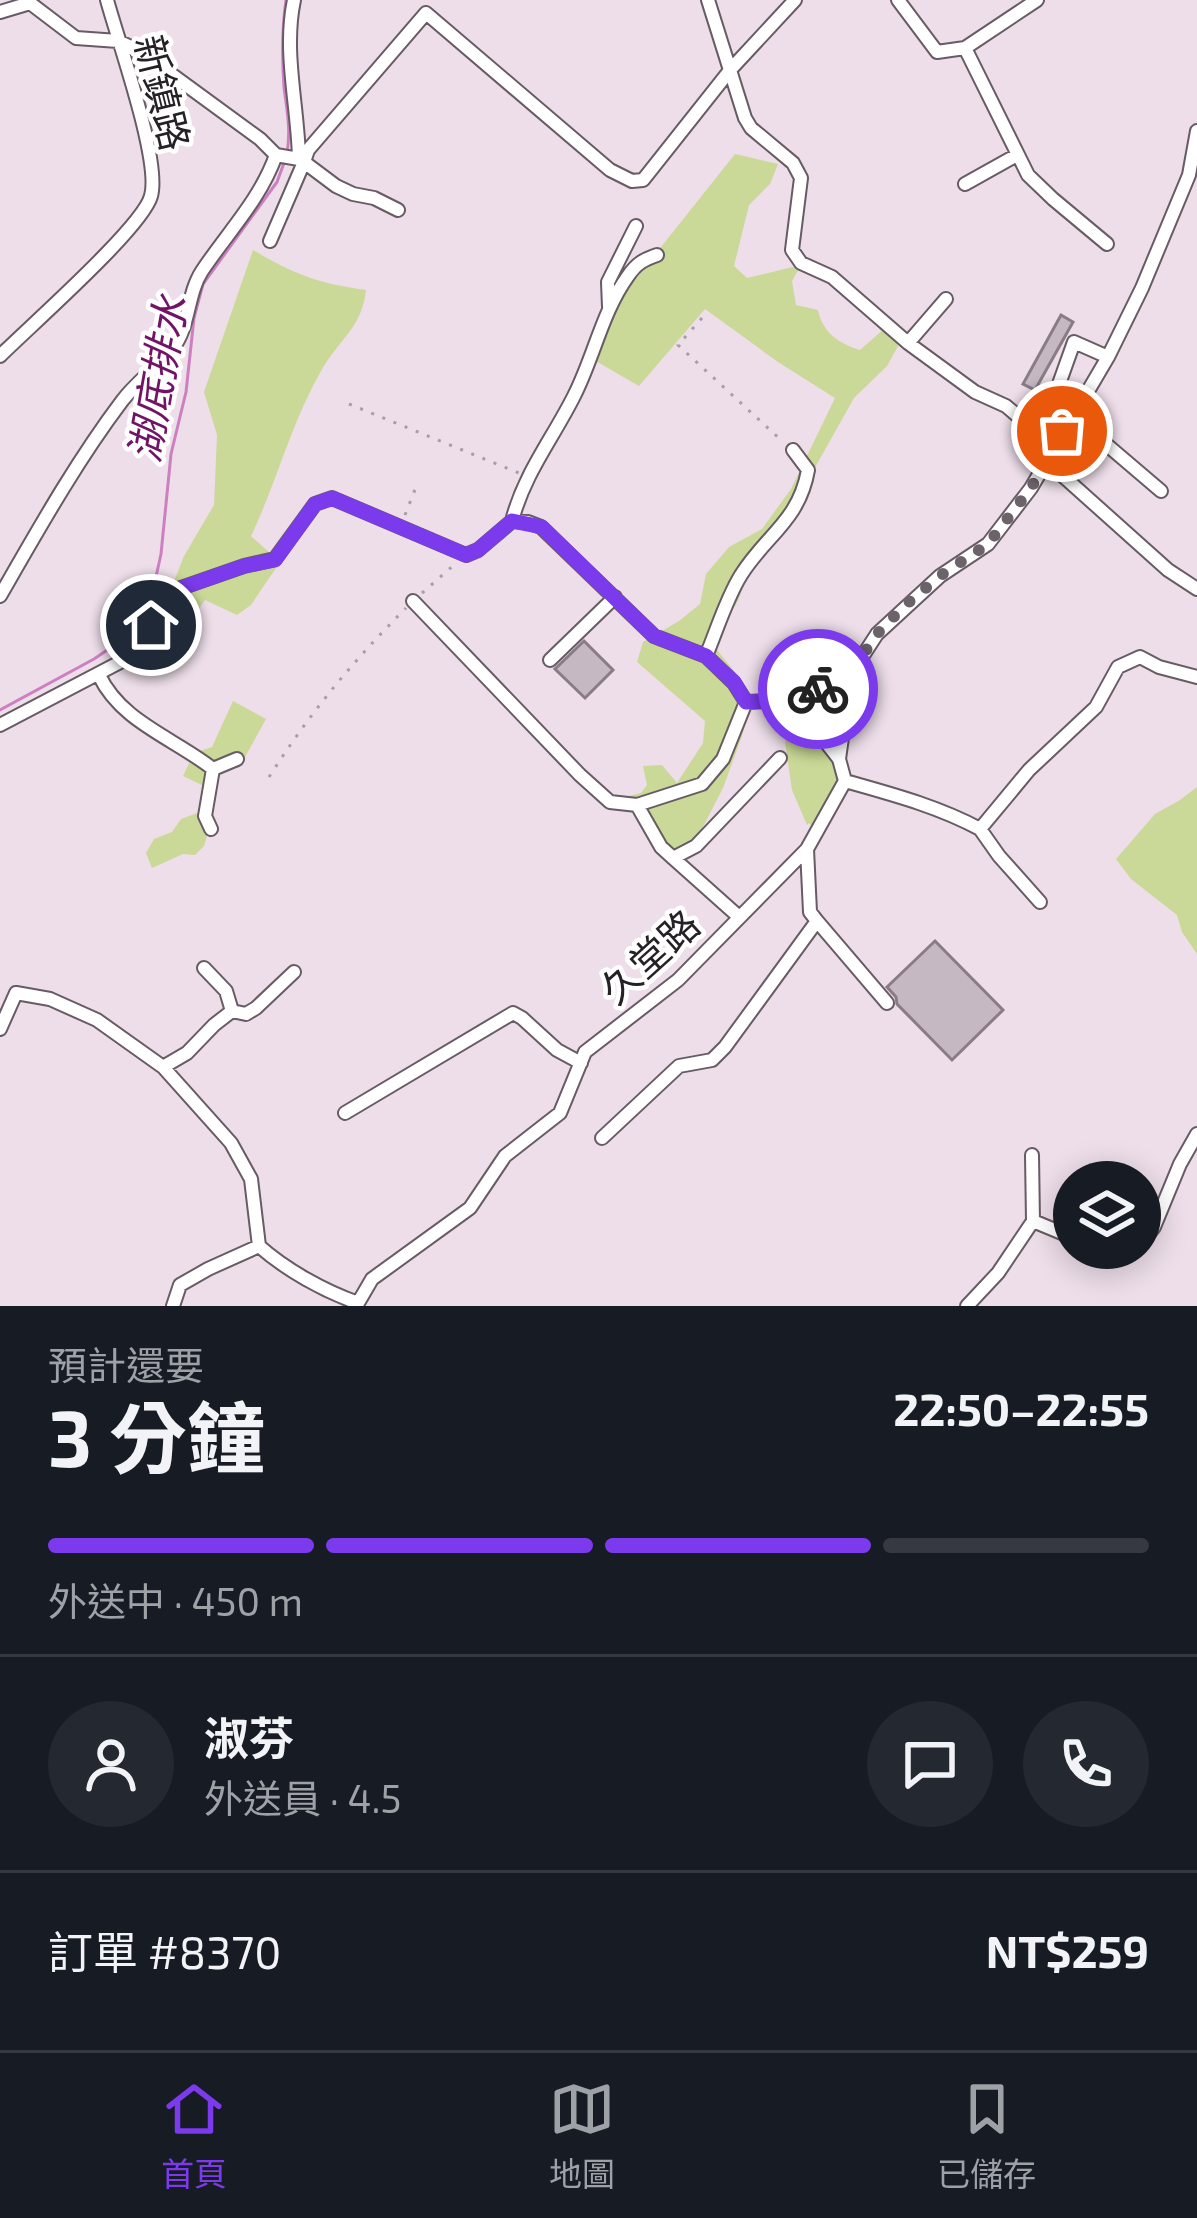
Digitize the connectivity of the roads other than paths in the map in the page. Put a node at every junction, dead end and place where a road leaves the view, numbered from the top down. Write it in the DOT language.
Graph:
graph roads {
  1 [pos="106,0"];
  2 [pos="294,0"];
  3 [pos="708,0"];
  4 [pos="795,0"];
  5 [pos="898,0"];
  6 [pos="1036,0"];
  7 [pos="0,12"];
  8 [pos="118,41"];
  9 [pos="964,48"];
  10 [pos="730,69"];
  11 [pos="1197,131"];
  12 [pos="276,155"];
  13 [pos="1017,155"];
  14 [pos="1195,158"];
  15 [pos="301,160"];
  16 [pos="964,184"];
  17 [pos="398,210"];
  18 [pos="636,226"];
  19 [pos="270,241"];
  20 [pos="1107,244"];
  21 [pos="657,255"];
  22 [pos="946,299"];
  23 [pos="609,308"];
  24 [pos="908,343"];
  25 [pos="0,356"];
  26 [pos="1108,357"];
  27 [pos="1054,398"];
  28 [pos="1073,416"];
  29 [pos="1055,449"];
  30 [pos="793,450"];
  31 [pos="1161,491"];
  32 [pos="512,521"];
  33 [pos="1197,590"];
  34 [pos="0,596"];
  35 [pos="615,597"];
  36 [pos="413,601"];
  37 [pos="706,656"];
  38 [pos="550,660"];
  39 [pos="850,674"];
  40 [pos="99,675"];
  41 [pos="1197,676"];
  42 [pos="793,700"];
  43 [pos="746,702"];
  44 [pos="0,725"];
  45 [pos="780,758"];
  46 [pos="237,759"];
  47 [pos="838,759"];
  48 [pos="213,769"];
  49 [pos="844,781"];
  50 [pos="637,805"];
  51 [pos="211,829"];
  52 [pos="980,829"];
  53 [pos="807,849"];
  54 [pos="673,858"];
  55 [pos="1040,902"];
  56 [pos="738,916"];
  57 [pos="818,921"];
  58 [pos="204,968"];
  59 [pos="294,972"];
  60 [pos="886,1003"];
  61 [pos="232,1011"];
  62 [pos="0,1029"];
  63 [pos="581,1063"];
  64 [pos="163,1067"];
  65 [pos="345,1113"];
  66 [pos="1197,1134"];
  67 [pos="602,1138"];
  68 [pos="1032,1155"];
  69 [pos="1161,1210"];
  70 [pos="1033,1221"];
  71 [pos="1053,1229"];
  72 [pos="259,1246"];
  73 [pos="334,1294"];
  74 [pos="359,1304"];
  75 [pos="173,1306"];
  76 [pos="322,1306"];
  77 [pos="967,1306"];
  1 -- 8 [label="street, 新鎮路"];
  2 -- 15 [label="street"];
  3 -- 10 [label="street"];
  4 -- 10 [label="street"];
  5 -- 9 [label="street"];
  6 -- 9 [label="street"];
  7 -- 8 [label="street"];
  8 -- 12 [label="street"];
  8 -- 25 [label="street, 新鎮路"];
  9 -- 13 [label="street"];
  10 -- 15 [label="street"];
  10 -- 24 [label="street"];
  11 -- 14 [label="street"];
  12 -- 15 [label="street"];
  12 -- 34 [label="street"];
  13 -- 16 [label="street"];
  13 -- 20 [label="street"];
  14 -- 26 [label="street"];
  15 -- 17 [label="street"];
  15 -- 19 [label="street"];
  18 -- 23 [label="street"];
  21 -- 23 [label="street"];
  22 -- 24 [label="street"];
  23 -- 32 [label="street"];
  24 -- 29 [label="street"];
  26 -- 27 [label="street"];
  26 -- 28 [label="street"];
  28 -- 29 [label="street"];
  28 -- 31 [label="street"];
  29 -- 33 [label="street"];
  29 -- 39 [label="street"];
  30 -- 37 [label="street"];
  32 -- 35 [label="street"];
  32 -- 40 [label="street"];
  35 -- 37 [label="street"];
  35 -- 38 [label="street"];
  36 -- 50 [label="street"];
  37 -- 43 [label="street"];
  39 -- 42 [label="street"];
  39 -- 47 [label="street"];
  40 -- 44 [label="street"];
  40 -- 48 [label="street"];
  41 -- 52 [label="street"];
  42 -- 43 [label="street"];
  42 -- 47 [label="street"];
  43 -- 50 [label="street"];
  45 -- 54 [label="street"];
  46 -- 48 [label="street"];
  47 -- 49 [label="street"];
  48 -- 51 [label="street"];
  49 -- 52 [label="street"];
  49 -- 53 [label="street, 久堂路"];
  50 -- 54 [label="street"];
  52 -- 55 [label="street"];
  53 -- 56 [label="street, 久堂路"];
  53 -- 57 [label="street"];
  54 -- 56 [label="street"];
  56 -- 63 [label="street, 久堂路"];
  57 -- 60 [label="street"];
  57 -- 67 [label="street"];
  58 -- 61 [label="street"];
  59 -- 61 [label="street"];
  61 -- 64 [label="street"];
  62 -- 64 [label="street"];
  63 -- 65 [label="street"];
  63 -- 74 [label="street, 久堂路"];
  64 -- 72 [label="street"];
  66 -- 69 [label="street"];
  68 -- 70 [label="street"];
  70 -- 71 [label="street"];
  70 -- 77 [label="street"];
  72 -- 73 [label="street, 久堂路"];
  72 -- 75 [label="street"];
  73 -- 74 [label="street, 久堂路"];
  73 -- 76 [label="street"];
}
